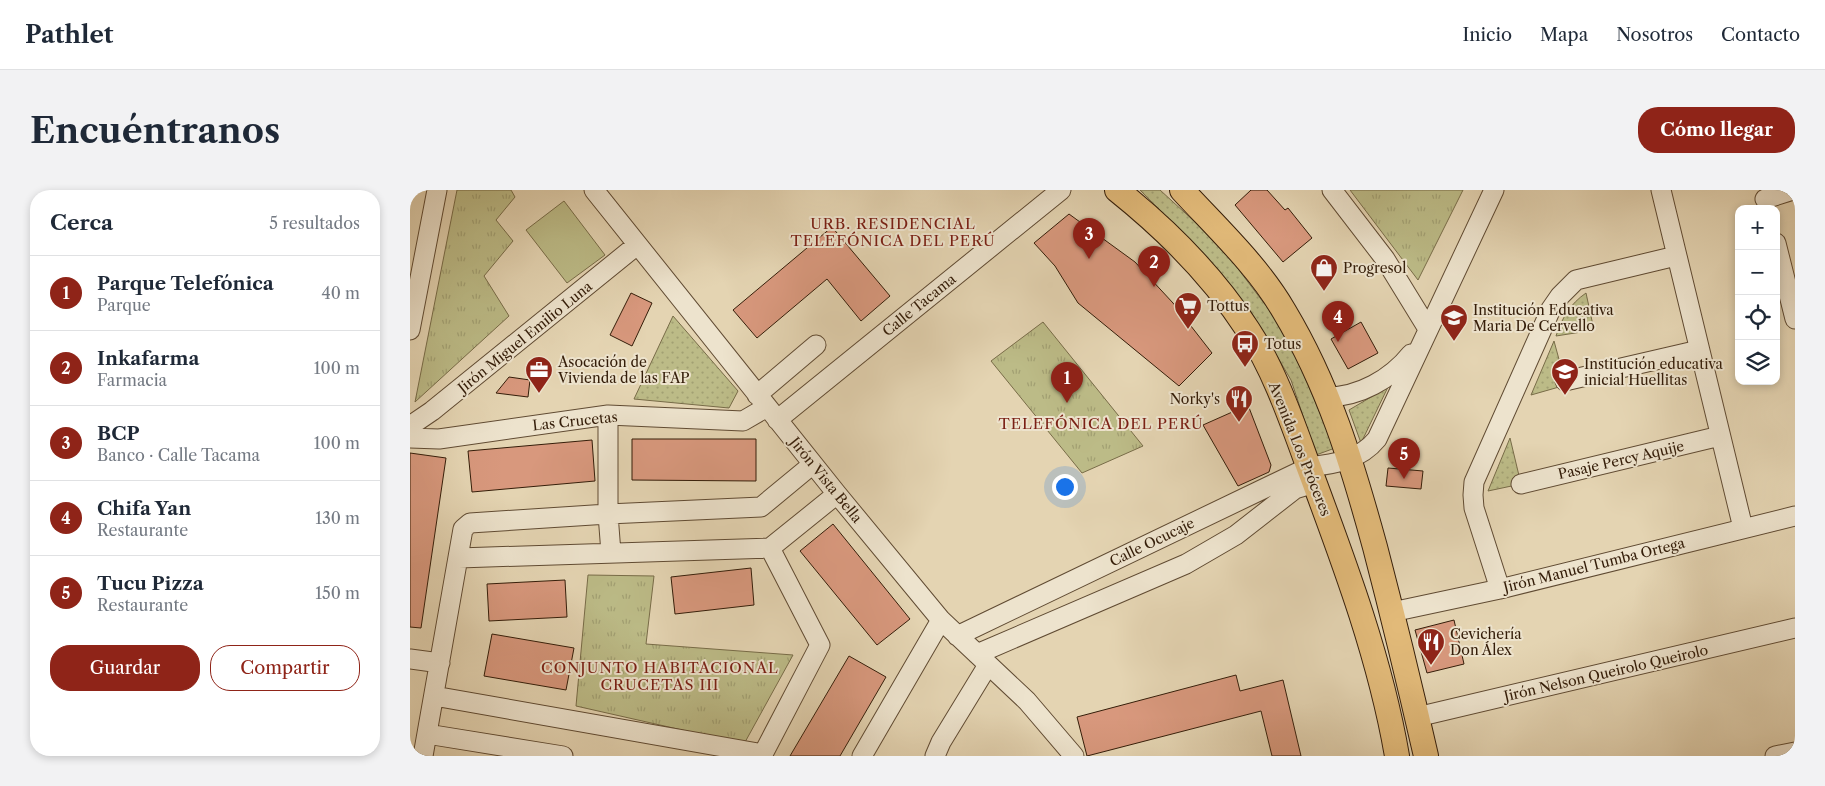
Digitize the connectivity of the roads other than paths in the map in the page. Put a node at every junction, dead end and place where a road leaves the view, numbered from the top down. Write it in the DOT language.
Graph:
graph roads {
  1 [pos="437,190"];
  2 [pos="594,190"];
  3 [pos="1061,190"];
  4 [pos="1117,190"];
  5 [pos="1182,190"];
  6 [pos="1332,190"];
  7 [pos="1494,190"];
  8 [pos="1661,190"];
  9 [pos="1793,190"];
  10 [pos="1765,199"];
  11 [pos="637,246"];
  12 [pos="1778,250"];
  13 [pos="1676,256"];
  14 [pos="1795,319"];
  15 [pos="410,330"];
  16 [pos="1425,334"];
  17 [pos="816,345"];
  18 [pos="1699,350"];
  19 [pos="1565,381"];
  20 [pos="1327,397"];
  21 [pos="767,407"];
  22 [pos="432,411"];
  23 [pos="608,414"];
  24 [pos="410,426"];
  25 [pos="1720,436"];
  26 [pos="410,438"];
  27 [pos="439,439"];
  28 [pos="1351,459"];
  29 [pos="813,464"];
  30 [pos="1312,475"];
  31 [pos="1521,484"];
  32 [pos="837,494"];
  33 [pos="608,514"];
  34 [pos="1795,516"];
  35 [pos="1743,528"];
  36 [pos="770,548"];
  37 [pos="612,553"];
  38 [pos="459,558"];
  39 [pos="1500,589"];
  40 [pos="1392,612"];
  41 [pos="941,620"];
  42 [pos="1795,628"];
  43 [pos="957,636"];
  44 [pos="410,659"];
  45 [pos="982,660"];
  46 [pos="440,663"];
  47 [pos="434,696"];
  48 [pos="1417,717"];
  49 [pos="427,734"];
  50 [pos="1795,752"];
  51 [pos="763,755"];
  52 [pos="423,756"];
  53 [pos="563,756"];
  54 [pos="862,756"];
  55 [pos="935,756"];
  56 [pos="1074,756"];
  57 [pos="1397,756"];
  58 [pos="1426,756"];
  59 [pos="1775,756"];
  1 -- 15 [label="street"];
  2 -- 11 [label="street, Jirón Vista Bella"];
  3 -- 21 [label="street, Calle Tacama"];
  4 -- 30 [label="main road, Avenida Los Próceres"];
  5 -- 20 [label="main road"];
  6 -- 16 [label="street"];
  7 -- 16 [label="street"];
  8 -- 13 [label="street"];
  9 -- 10 [label="street"];
  11 -- 21 [label="street, Jirón Vista Bella"];
  11 -- 22 [label="street, Jirón Miguel Emilio Luna"];
  12 -- 14 [label="street"];
  13 -- 18 [label="street"];
  13 -- 39 [label="street"];
  16 -- 20 [label="street"];
  16 -- 28 [label="street"];
  17 -- 21 [label="street"];
  18 -- 19 [label="street"];
  18 -- 25 [label="street"];
  20 -- 28 [label="main road"];
  21 -- 23 [label="street, Las Crucetas"];
  21 -- 29 [label="street, Jirón Vista Bella"];
  22 -- 24 [label="street, Jirón Miguel Emilio Luna"];
  22 -- 27 [label="street"];
  23 -- 27 [label="street, Las Crucetas"];
  23 -- 33 [label="street"];
  25 -- 31 [label="street, Pasaje Percy Aquije"];
  25 -- 35 [label="street"];
  26 -- 27 [label="street, Las Crucetas"];
  28 -- 30 [label="street, Calle Ocucaje"];
  28 -- 40 [label="main road"];
  29 -- 32 [label="street, Jirón Vista Bella"];
  29 -- 33 [label="street"];
  30 -- 43 [label="street, Calle Ocucaje"];
  30 -- 45 [label="street"];
  30 -- 57 [label="main road, Avenida Los Próceres"];
  32 -- 36 [label="street"];
  32 -- 41 [label="street, Jirón Vista Bella"];
  33 -- 37 [label="street"];
  33 -- 38 [label="street"];
  34 -- 35 [label="street, Jirón Manuel Tumba Ortega"];
  35 -- 39 [label="street, Jirón Manuel Tumba Ortega"];
  36 -- 37 [label="street"];
  36 -- 51 [label="street"];
  37 -- 38 [label="street"];
  38 -- 46 [label="street"];
  39 -- 40 [label="street, Jirón Manuel Tumba Ortega"];
  40 -- 48 [label="main road"];
  41 -- 43 [label="street, Jirón Vista Bella"];
  41 -- 54 [label="street"];
  42 -- 48 [label="street, Jirón Nelson Queirolo Queirolo"];
  43 -- 45 [label="street, Jirón Vista Bella"];
  44 -- 46 [label="street"];
  45 -- 55 [label="street"];
  45 -- 56 [label="street, Jirón Vista Bella"];
  46 -- 47 [label="street"];
  47 -- 49 [label="street"];
  47 -- 51 [label="street"];
  48 -- 58 [label="main road"];
  49 -- 52 [label="street"];
  49 -- 53 [label="street"];
  50 -- 59 [label="street"];
}
